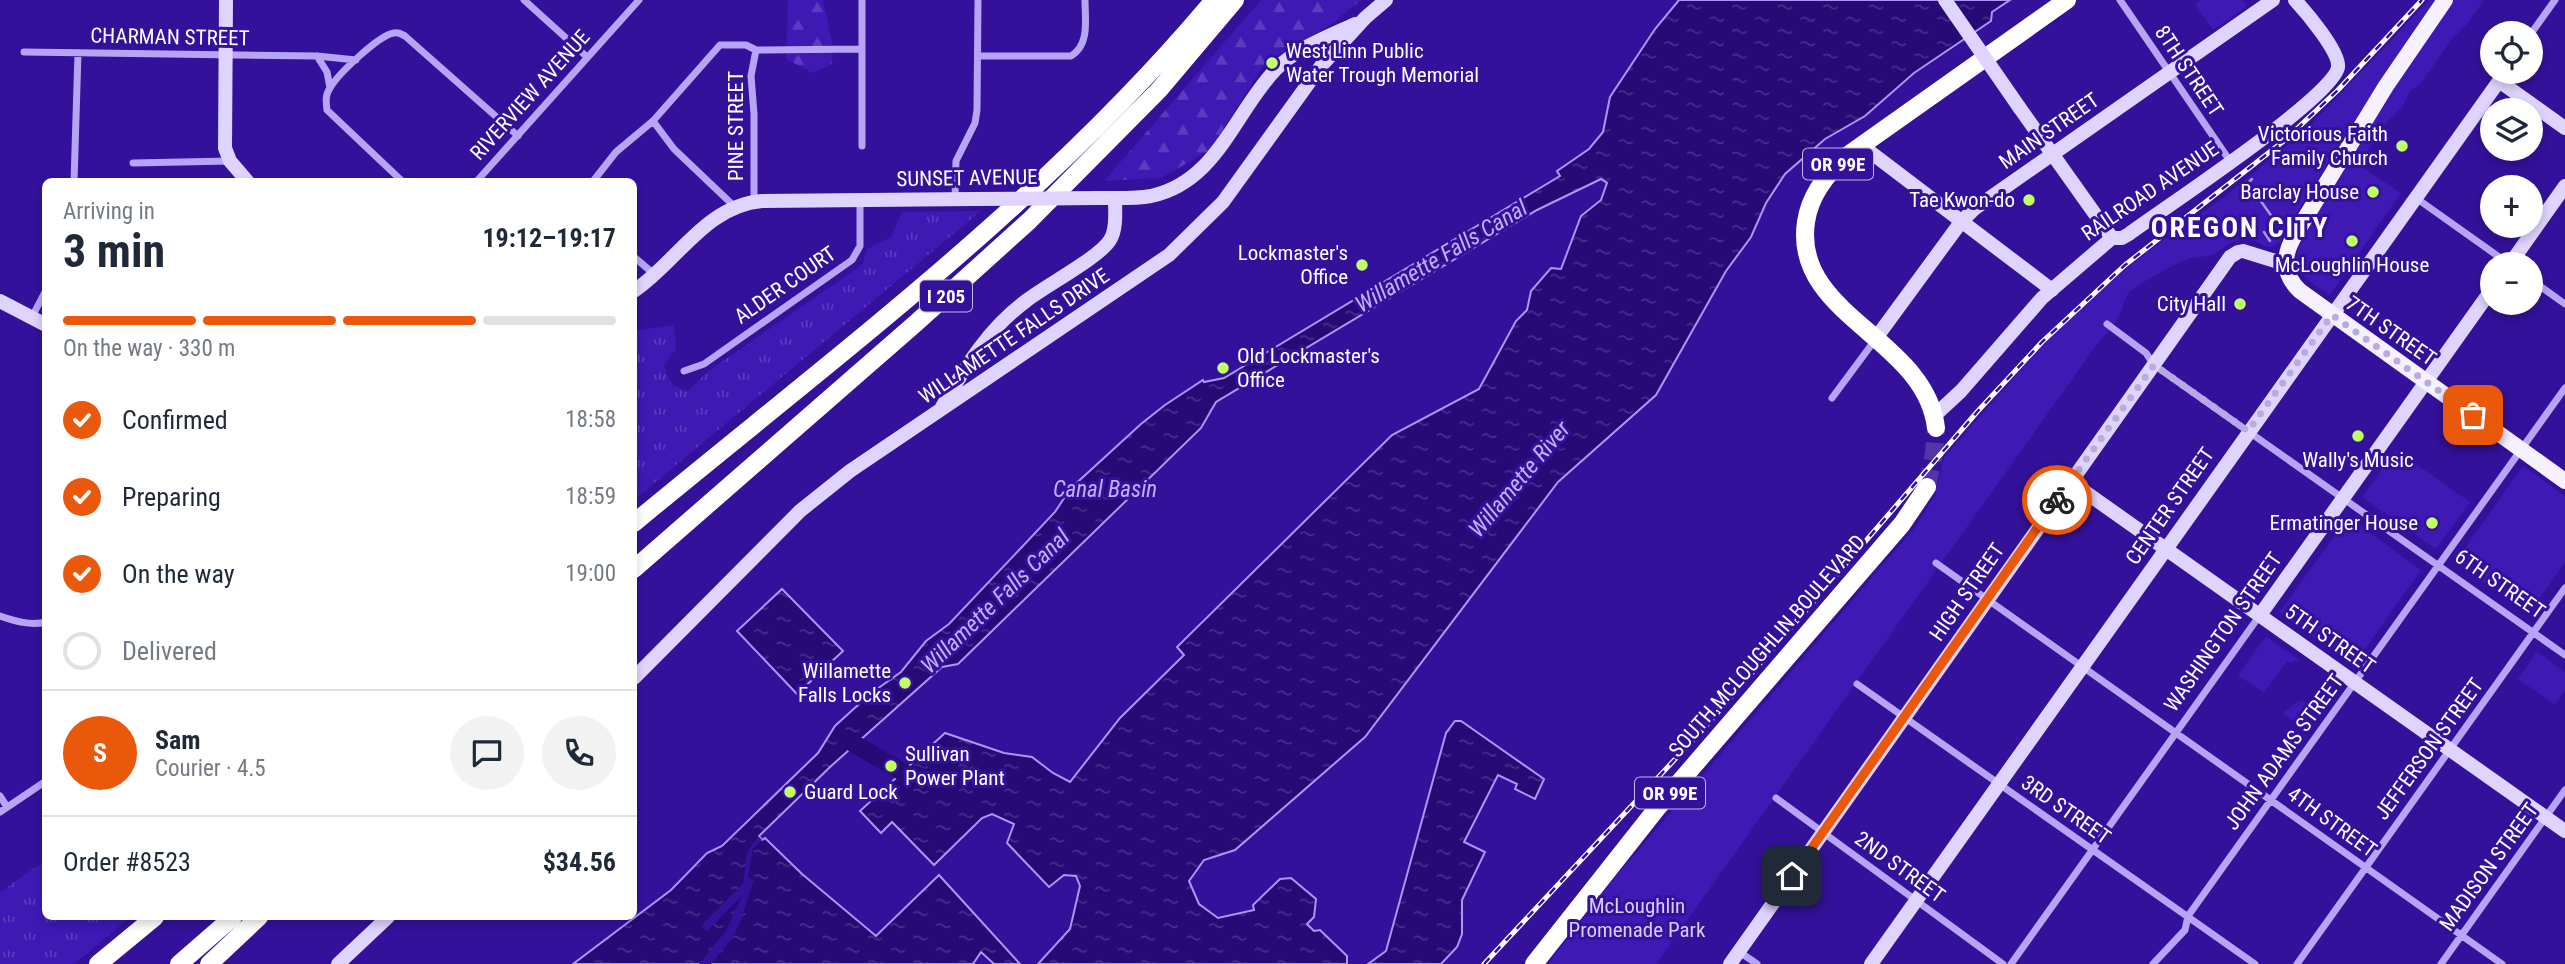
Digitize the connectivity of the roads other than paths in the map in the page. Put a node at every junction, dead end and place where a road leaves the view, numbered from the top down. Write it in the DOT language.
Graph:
graph roads {
  1 [pos="226,0"];
  2 [pos="524,0"];
  3 [pos="639,0"];
  4 [pos="862,0"];
  5 [pos="978,0"];
  6 [pos="1085,0"];
  7 [pos="1214,0"];
  8 [pos="1235,0"];
  9 [pos="1386,0"];
  10 [pos="1944,0"];
  11 [pos="2067,0"];
  12 [pos="2120,0"];
  13 [pos="2273,0"];
  14 [pos="2295,0"];
  15 [pos="2445,0"];
  16 [pos="2555,0"];
  17 [pos="1365,18"];
  18 [pos="2540,21"];
  19 [pos="862,49"];
  20 [pos="756,50"];
  21 [pos="23,52"];
  22 [pos="78,53"];
  23 [pos="225,56"];
  24 [pos="317,56"];
  25 [pos="978,56"];
  26 [pos="587,57"];
  27 [pos="356,60"];
  28 [pos="1321,66"];
  29 [pos="1275,71"];
  30 [pos="2169,73"];
  31 [pos="2496,84"];
  32 [pos="2512,84"];
  33 [pos="330,88"];
  34 [pos="653,121"];
  35 [pos="2565,128"];
  36 [pos="518,136"];
  37 [pos="1861,145"];
  38 [pos="862,146"];
  39 [pos="2052,155"];
  40 [pos="230,161"];
  41 [pos="2230,161"];
  42 [pos="132,163"];
  43 [pos="74,178"];
  44 [pos="245,178"];
  45 [pos="400,178"];
  46 [pos="480,178"];
  47 [pos="596,178"];
  48 [pos="2565,186"];
  49 [pos="955,198"];
  50 [pos="1115,198"];
  51 [pos="2415,198"];
  52 [pos="860,200"];
  53 [pos="754,202"];
  54 [pos="735,207"];
  55 [pos="1961,222"];
  56 [pos="2112,238"];
  57 [pos="2493,252"];
  58 [pos="2518,252"];
  59 [pos="637,260"];
  60 [pos="2285,264"];
  61 [pos="654,275"];
  62 [pos="637,288"];
  63 [pos="2543,288"];
  64 [pos="2052,290"];
  65 [pos="42,297"];
  66 [pos="0,301"];
  67 [pos="2565,304"];
  68 [pos="2480,306"];
  69 [pos="2332,315"];
  70 [pos="31,318"];
  71 [pos="42,323"];
  72 [pos="2107,324"];
  73 [pos="1876,338"];
  74 [pos="2154,365"];
  75 [pos="684,371"];
  76 [pos="2427,382"];
  77 [pos="2565,388"];
  78 [pos="1832,398"];
  79 [pos="940,411"];
  80 [pos="1935,422"];
  81 [pos="2248,431"];
  82 [pos="2522,450"];
  83 [pos="2565,481"];
  84 [pos="2071,482"];
  85 [pos="1927,487"];
  86 [pos="2343,499"];
  87 [pos="637,521"];
  88 [pos="2166,549"];
  89 [pos="1936,563"];
  90 [pos="637,566"];
  91 [pos="2438,566"];
  92 [pos="2565,588"];
  93 [pos="1987,599"];
  94 [pos="2260,615"];
  95 [pos="0,616"];
  96 [pos="42,623"];
  97 [pos="2533,633"];
  98 [pos="2565,655"];
  99 [pos="2083,666"];
  100 [pos="637,675"];
  101 [pos="2356,683"];
  102 [pos="1857,684"];
  103 [pos="1903,717"];
  104 [pos="2178,733"];
  105 [pos="2450,750"];
  106 [pos="1999,783"];
  107 [pos="42,784"];
  108 [pos="2565,790"];
  109 [pos="0,796"];
  110 [pos="1776,798"];
  111 [pos="2271,800"];
  112 [pos="4,810"];
  113 [pos="2546,818"];
  114 [pos="2565,831"];
  115 [pos="1823,832"];
  116 [pos="2093,850"];
  117 [pos="2365,867"];
  118 [pos="1915,901"];
  119 [pos="2188,916"];
  120 [pos="151,920"];
  121 [pos="230,920"];
  122 [pos="255,920"];
  123 [pos="385,920"];
  124 [pos="2462,936"];
  125 [pos="1738,951"];
  126 [pos="99,964"];
  127 [pos="179,964"];
  128 [pos="209,964"];
  129 [pos="338,964"];
  130 [pos="1534,964"];
  131 [pos="1730,964"];
  132 [pos="1756,964"];
  133 [pos="1871,964"];
  134 [pos="2003,964"];
  135 [pos="2011,964"];
  136 [pos="2153,964"];
  137 [pos="2255,964"];
  138 [pos="2297,964"];
  139 [pos="2441,964"];
  140 [pos="2502,964"];
  1 -- 23 [label="street"];
  2 -- 26 [label="street"];
  3 -- 26 [label="street, RIVERVIEW AVENUE"];
  4 -- 19 [label="street"];
  5 -- 25 [label="street"];
  6 -- 25 [label="street"];
  7 -- 87 [label="highway, I 205"];
  8 -- 90 [label="highway, I 205"];
  9 -- 17 [label="street, WILLAMETTE FALLS DRIVE"];
  10 -- 39 [label="street, bridge"];
  11 -- 37 [label="highway, OR 99E"];
  12 -- 30 [label="street, 8TH STREET"];
  13 -- 30 [label="street, MAIN STREET"];
  14 -- 41 [label="street, RAILROAD AVENUE"];
  15 -- 60 [label="main road"];
  16 -- 18 [label="street"];
  17 -- 28 [label="street, WILLAMETTE FALLS DRIVE"];
  17 -- 29 [label="street, SUNSET AVENUE"];
  19 -- 20 [label="street"];
  19 -- 38 [label="street"];
  20 -- 34 [label="street"];
  20 -- 53 [label="street, PINE STREET"];
  21 -- 22 [label="street, CHARMAN STREET"];
  22 -- 23 [label="street, CHARMAN STREET"];
  22 -- 43 [label="street"];
  23 -- 24 [label="street, CHARMAN STREET"];
  23 -- 40 [label="street"];
  24 -- 27 [label="street, CHARMAN STREET"];
  24 -- 33 [label="street"];
  25 -- 49 [label="street"];
  26 -- 36 [label="street, RIVERVIEW AVENUE"];
  27 -- 33 [label="street"];
  27 -- 36 [label="street"];
  28 -- 29 [label="street"];
  28 -- 79 [label="street, WILLAMETTE FALLS DRIVE"];
  29 -- 50 [label="street, SUNSET AVENUE"];
  30 -- 39 [label="street, MAIN STREET"];
  30 -- 41 [label="street, 8TH STREET"];
  31 -- 51 [label="street, CENTER STREET"];
  32 -- 35 [label="street"];
  33 -- 45 [label="street"];
  34 -- 47 [label="street"];
  34 -- 54 [label="street"];
  36 -- 46 [label="street, RIVERVIEW AVENUE"];
  37 -- 55 [label="street"];
  37 -- 73 [label="highway, OR 99E"];
  39 -- 55 [label="street, MAIN STREET"];
  39 -- 56 [label="street"];
  40 -- 42 [label="street"];
  40 -- 44 [label="street"];
  41 -- 56 [label="street, RAILROAD AVENUE"];
  48 -- 58 [label="street"];
  49 -- 50 [label="street, SUNSET AVENUE, bridge"];
  49 -- 52 [label="street, SUNSET AVENUE"];
  50 -- 79 [label="street"];
  51 -- 57 [label="street"];
  51 -- 69 [label="street, CENTER STREET"];
  52 -- 53 [label="street, SUNSET AVENUE"];
  52 -- 75 [label="street, ALDER COURT"];
  53 -- 54 [label="street, SUNSET AVENUE"];
  54 -- 61 [label="street, SUNSET AVENUE"];
  55 -- 64 [label="street"];
  55 -- 73 [label="street, MAIN STREET"];
  56 -- 64 [label="street, RAILROAD AVENUE"];
  59 -- 61 [label="street"];
  60 -- 69 [label="main road, 7TH STREET"];
  60 -- 74 [label="street, HIGH STREET"];
  61 -- 62 [label="street, SUNSET AVENUE"];
  63 -- 67 [label="street"];
  64 -- 80 [label="street, RAILROAD AVENUE"];
  65 -- 70 [label="street"];
  66 -- 70 [label="street"];
  68 -- 76 [label="street, WASHINGTON STREET"];
  69 -- 76 [label="main road, 7TH STREET"];
  69 -- 81 [label="street, CENTER STREET"];
  70 -- 71 [label="street"];
  72 -- 74 [label="street, 6TH STREET"];
  73 -- 78 [label="street, MAIN STREET"];
  73 -- 80 [label="highway, OR 99E"];
  74 -- 81 [label="street, 6TH STREET"];
  74 -- 84 [label="street, HIGH STREET"];
  76 -- 82 [label="main road, 7TH STREET"];
  76 -- 86 [label="street, WASHINGTON STREET"];
  77 -- 82 [label="street, JOHN ADAMS STREET"];
  79 -- 100 [label="street, WILLAMETTE FALLS DRIVE"];
  81 -- 86 [label="street, 6TH STREET"];
  81 -- 88 [label="street, CENTER STREET"];
  82 -- 83 [label="main road, 7TH STREET"];
  82 -- 91 [label="street, JOHN ADAMS STREET"];
  84 -- 88 [label="street, 5TH STREET"];
  84 -- 93 [label="street, HIGH STREET"];
  85 -- 130 [label="highway, SOUTH MCLOUGHLIN BOULEVARD / OR 99E"];
  86 -- 91 [label="street, 6TH STREET"];
  86 -- 94 [label="street, WASHINGTON STREET"];
  88 -- 94 [label="street, 5TH STREET"];
  88 -- 99 [label="street, CENTER STREET"];
  89 -- 93 [label="street, 4TH STREET"];
  91 -- 97 [label="street, 6TH STREET"];
  91 -- 101 [label="street, JOHN ADAMS STREET"];
  92 -- 97 [label="street, JEFFERSON STREET"];
  93 -- 99 [label="street, 4TH STREET"];
  93 -- 103 [label="street, HIGH STREET"];
  94 -- 101 [label="street, 5TH STREET"];
  94 -- 104 [label="street, WASHINGTON STREET"];
  95 -- 96 [label="street"];
  97 -- 98 [label="street, 6TH STREET"];
  97 -- 105 [label="street, JEFFERSON STREET"];
  99 -- 104 [label="street, 4TH STREET"];
  99 -- 106 [label="street, CENTER STREET"];
  101 -- 105 [label="street, 5TH STREET"];
  101 -- 111 [label="street, JOHN ADAMS STREET"];
  102 -- 103 [label="street, 3RD STREET"];
  103 -- 106 [label="street, 3RD STREET"];
  103 -- 115 [label="street, HIGH STREET"];
  104 -- 111 [label="street, 4TH STREET"];
  104 -- 116 [label="street, WASHINGTON STREET"];
  105 -- 113 [label="street, 5TH STREET"];
  105 -- 117 [label="street, JEFFERSON STREET"];
  106 -- 116 [label="street, 3RD STREET"];
  106 -- 118 [label="street, CENTER STREET"];
  107 -- 112 [label="street"];
  108 -- 113 [label="street, MADISON STREET"];
  109 -- 112 [label="street"];
  110 -- 115 [label="street, 2ND STREET"];
  111 -- 117 [label="street, 4TH STREET"];
  111 -- 119 [label="street, JOHN ADAMS STREET"];
  113 -- 114 [label="street, 5TH STREET"];
  113 -- 124 [label="street, MADISON STREET"];
  115 -- 118 [label="street, 2ND STREET"];
  115 -- 125 [label="street, HIGH STREET"];
  116 -- 119 [label="street, 3RD STREET"];
  116 -- 135 [label="street, WASHINGTON STREET"];
  117 -- 124 [label="street, 4TH STREET"];
  117 -- 138 [label="street, JEFFERSON STREET"];
  118 -- 133 [label="street, CENTER STREET"];
  118 -- 134 [label="street, 2ND STREET"];
  119 -- 136 [label="street, JOHN ADAMS STREET"];
  119 -- 137 [label="street, 3RD STREET"];
  120 -- 126 [label="highway"];
  121 -- 127 [label="highway"];
  122 -- 128 [label="highway"];
  123 -- 129 [label="street"];
  124 -- 139 [label="street, MADISON STREET"];
  124 -- 140 [label="street, 4TH STREET"];
  125 -- 131 [label="street, HIGH STREET"];
  125 -- 132 [label="street"];
}
